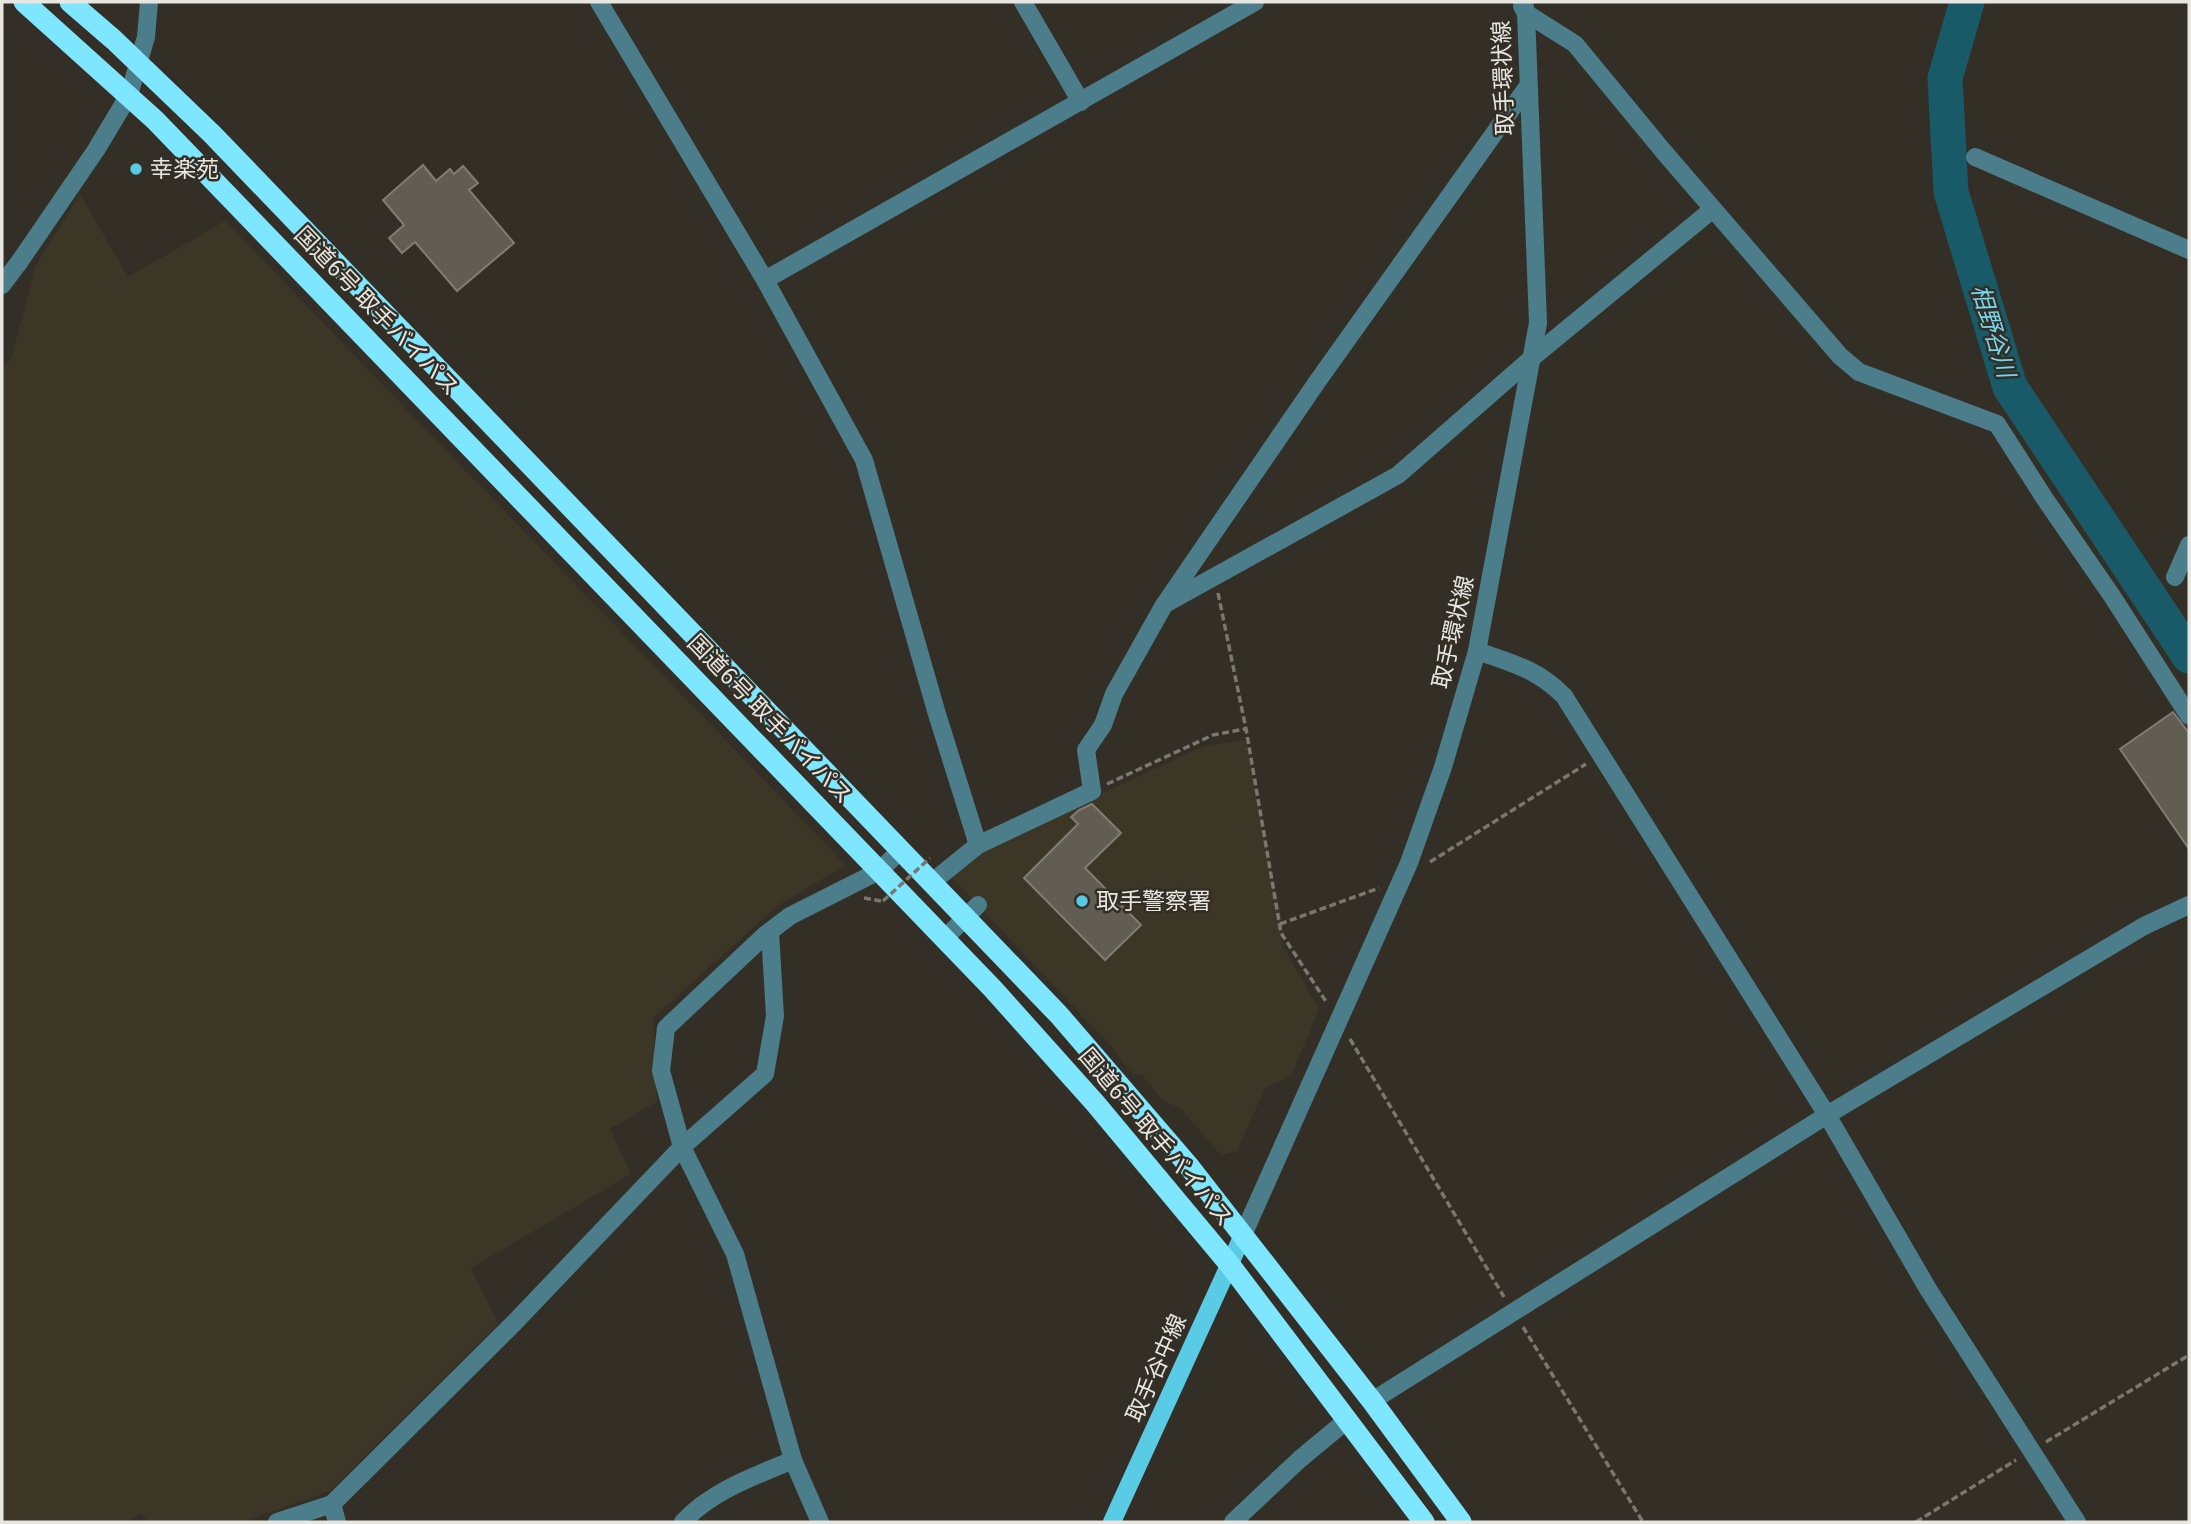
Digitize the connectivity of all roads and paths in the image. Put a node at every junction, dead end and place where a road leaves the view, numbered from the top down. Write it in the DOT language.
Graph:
graph roads {
  1 [pos="24,2"];
  2 [pos="69,2"];
  3 [pos="149,2"];
  4 [pos="599,2"];
  5 [pos="1023,2"];
  6 [pos="1255,2"];
  7 [pos="1526,5"];
  8 [pos="139,64"];
  9 [pos="1528,86"];
  10 [pos="129,95"];
  11 [pos="1081,102"];
  12 [pos="1975,157"];
  13 [pos="1713,209"];
  14 [pos="2189,250"];
  15 [pos="765,281"];
  16 [pos="2,285"];
  17 [pos="1533,357"];
  18 [pos="2189,545"];
  19 [pos="1215,576"];
  20 [pos="2175,577"];
  21 [pos="1164,605"];
  22 [pos="1477,651"];
  23 [pos="2189,716"];
  24 [pos="1246,729"];
  25 [pos="1601,755"];
  26 [pos="1092,791"];
  27 [pos="978,845"];
  28 [pos="900,851"];
  29 [pos="930,858"];
  30 [pos="879,871"];
  31 [pos="1402,880"];
  32 [pos="931,883"];
  33 [pos="883,901"];
  34 [pos="2189,905"];
  35 [pos="971,912"];
  36 [pos="1280,924"];
  37 [pos="770,932"];
  38 [pos="945,938"];
  39 [pos="1339,1021"];
  40 [pos="1827,1115"];
  41 [pos="682,1147"];
  42 [pos="1243,1235"];
  43 [pos="1230,1265"];
  44 [pos="1514,1312"];
  45 [pos="2189,1355"];
  46 [pos="1372,1401"];
  47 [pos="1347,1420"];
  48 [pos="2031,1451"];
  49 [pos="793,1460"];
  50 [pos="332,1504"];
  51 [pos="277,1522"];
  52 [pos="337,1522"];
  53 [pos="683,1522"];
  54 [pos="820,1522"];
  55 [pos="1112,1522"];
  56 [pos="1233,1522"];
  57 [pos="1424,1522"];
  58 [pos="1461,1522"];
  59 [pos="1643,1522"];
  60 [pos="1916,1522"];
  61 [pos="2077,1522"];
  1 -- 10 [label="highway, 国道6号 取手バイパス"];
  2 -- 8 [label="highway, 国道6号 取手バイパス"];
  3 -- 8 [label="street"];
  4 -- 15 [label="street"];
  5 -- 11 [label="street"];
  6 -- 11 [label="street"];
  7 -- 9 [label="street, 取手環状線"];
  7 -- 13 [label="street"];
  8 -- 10 [label="street"];
  8 -- 28 [label="highway, 国道6号 取手バイパス"];
  9 -- 17 [label="street, 取手環状線"];
  9 -- 21 [label="street"];
  10 -- 16 [label="street"];
  10 -- 30 [label="highway, 国道6号 取手バイパス"];
  11 -- 15 [label="street"];
  12 -- 14 [label="street"];
  13 -- 17 [label="street"];
  13 -- 23 [label="street"];
  15 -- 27 [label="street"];
  17 -- 19 [label="street"];
  17 -- 22 [label="street, 取手環状線"];
  18 -- 20 [label="street"];
  19 -- 21 [label="street"];
  19 -- 24 [label="path"];
  21 -- 26 [label="street"];
  22 -- 25 [label="street"];
  22 -- 31 [label="street, 取手環状線"];
  24 -- 26 [label="path"];
  24 -- 36 [label="path"];
  25 -- 31 [label="path"];
  25 -- 40 [label="street"];
  26 -- 27 [label="street"];
  27 -- 32 [label="street"];
  28 -- 30 [label="street"];
  28 -- 32 [label="highway, 国道6号 取手バイパス"];
  29 -- 33 [label="path, bridge"];
  30 -- 37 [label="street"];
  30 -- 38 [label="highway, 国道6号 取手バイパス"];
  31 -- 36 [label="path"];
  31 -- 39 [label="street, 取手環状線"];
  32 -- 35 [label="highway, 国道6号 取手バイパス"];
  34 -- 40 [label="street"];
  35 -- 38 [label="street"];
  35 -- 42 [label="highway, 国道6号 取手バイパス"];
  36 -- 39 [label="path"];
  37 -- 41 [label="street"];
  37 -- 41 [label="street"];
  38 -- 43 [label="highway, 国道6号 取手バイパス"];
  39 -- 42 [label="street, 取手環状線"];
  39 -- 44 [label="path"];
  40 -- 44 [label="street"];
  40 -- 48 [label="street"];
  41 -- 49 [label="street"];
  41 -- 50 [label="street"];
  42 -- 43 [label="main road, 取手谷中線"];
  42 -- 46 [label="highway, 国道6号 取手バイパス"];
  43 -- 47 [label="highway, 国道6号 取手バイパス"];
  43 -- 55 [label="main road, 取手谷中線"];
  44 -- 46 [label="street"];
  44 -- 59 [label="path"];
  45 -- 48 [label="path"];
  46 -- 58 [label="highway, 国道6号 取手バイパス"];
  47 -- 56 [label="street"];
  47 -- 57 [label="highway, 国道6号 取手バイパス"];
  48 -- 60 [label="path"];
  48 -- 61 [label="street"];
  49 -- 53 [label="street"];
  49 -- 54 [label="street"];
  50 -- 51 [label="street"];
  50 -- 52 [label="street"];
}
